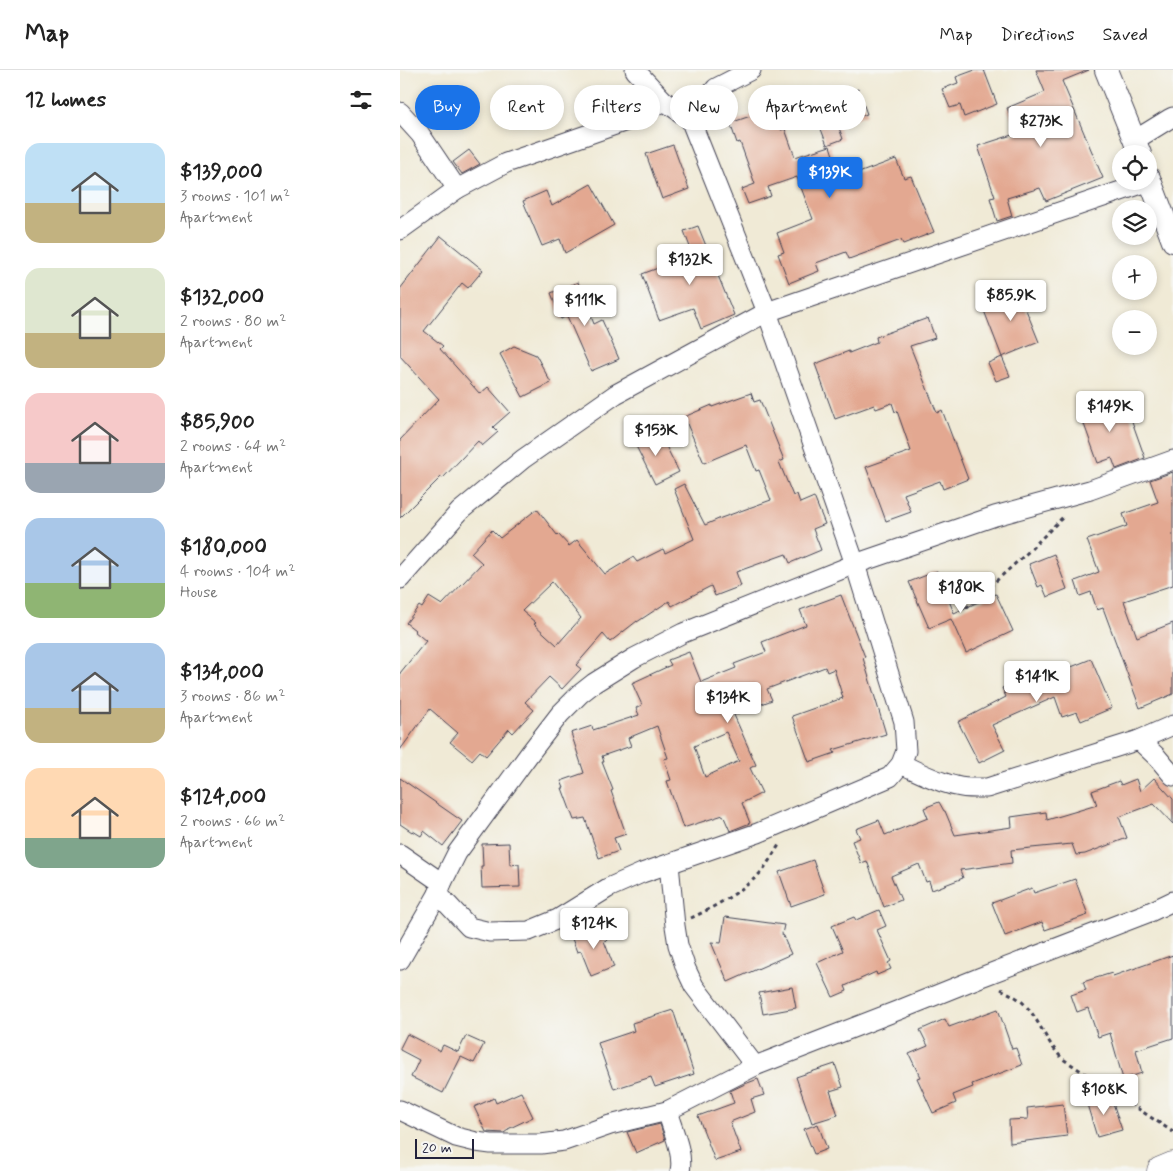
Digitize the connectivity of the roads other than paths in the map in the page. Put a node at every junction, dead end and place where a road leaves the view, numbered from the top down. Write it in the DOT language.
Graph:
graph roads {
  1 [pos="635,70"];
  2 [pos="751,70"];
  3 [pos="1106,70"];
  4 [pos="722,85"];
  5 [pos="664,101"];
  6 [pos="670,105"];
  7 [pos="400,112"];
  8 [pos="1173,117"];
  9 [pos="695,130"];
  10 [pos="1136,145"];
  11 [pos="1139,145"];
  12 [pos="457,189"];
  13 [pos="1120,190"];
  14 [pos="1153,190"];
  15 [pos="400,230"];
  16 [pos="1173,240"];
  17 [pos="767,312"];
  18 [pos="1173,460"];
  19 [pos="855,564"];
  20 [pos="400,579"];
  21 [pos="1173,725"];
  22 [pos="1139,740"];
  23 [pos="901,764"];
  24 [pos="1173,776"];
  25 [pos="400,854"];
  26 [pos="669,864"];
  27 [pos="440,888"];
  28 [pos="1173,901"];
  29 [pos="400,960"];
  30 [pos="755,1066"];
  31 [pos="400,1110"];
  32 [pos="666,1111"];
  33 [pos="1173,1166"];
  34 [pos="680,1171"];
  35 [pos="1161,1171"];
  1 -- 5 [label="street"];
  2 -- 4 [label="street"];
  3 -- 10 [label="street"];
  5 -- 6 [label="street"];
  5 -- 12 [label="street"];
  7 -- 12 [label="street"];
  8 -- 11 [label="street"];
  9 -- 17 [label="street"];
  12 -- 15 [label="street"];
  13 -- 17 [label="street"];
  14 -- 16 [label="street"];
  17 -- 19 [label="street"];
  17 -- 20 [label="street"];
  18 -- 19 [label="street"];
  19 -- 23 [label="street"];
  19 -- 27 [label="street"];
  21 -- 22 [label="street"];
  22 -- 23 [label="street"];
  22 -- 24 [label="street"];
  23 -- 26 [label="street"];
  25 -- 27 [label="street"];
  26 -- 27 [label="street"];
  26 -- 30 [label="street"];
  27 -- 29 [label="street"];
  28 -- 30 [label="street"];
  30 -- 32 [label="street"];
  31 -- 32 [label="street"];
  32 -- 34 [label="street"];
  33 -- 35 [label="highway"];
}
